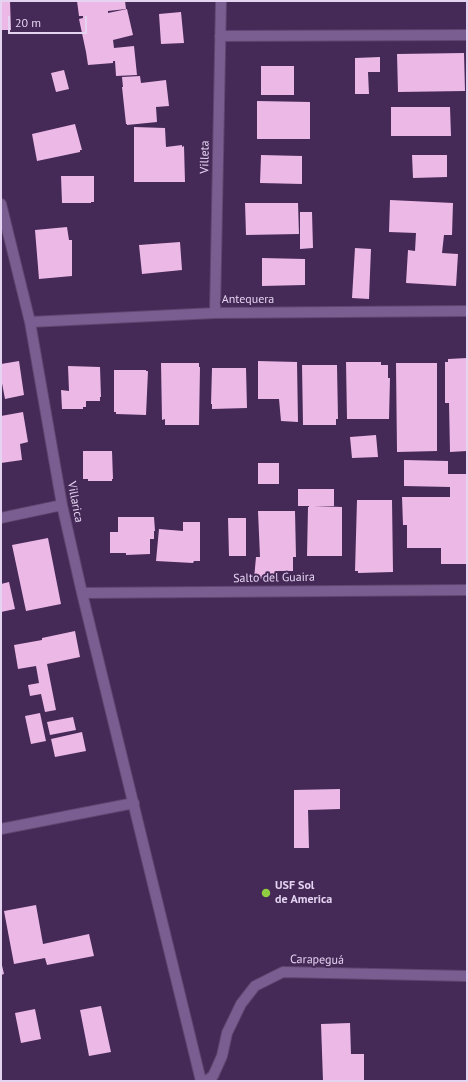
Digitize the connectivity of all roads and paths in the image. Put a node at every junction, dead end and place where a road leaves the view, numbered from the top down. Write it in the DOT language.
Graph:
graph roads {
  1 [pos="221,1"];
  2 [pos="467,35"];
  3 [pos="220,36"];
  4 [pos="1,204"];
  5 [pos="2,215"];
  6 [pos="467,311"];
  7 [pos="214,313"];
  8 [pos="30,322"];
  9 [pos="62,505"];
  10 [pos="1,518"];
  11 [pos="467,590"];
  12 [pos="82,593"];
  13 [pos="134,803"];
  14 [pos="1,829"];
  15 [pos="467,976"];
  16 [pos="201,1081"];
  17 [pos="206,1081"];
  1 -- 3 [label="street, Villeta"];
  2 -- 3 [label="street"];
  3 -- 7 [label="street, Villeta"];
  4 -- 5 [label="street, Villarica"];
  5 -- 8 [label="street, Villarica"];
  6 -- 7 [label="street, Antequera"];
  7 -- 8 [label="street, Antequera"];
  8 -- 9 [label="street, Villarica"];
  9 -- 10 [label="street"];
  9 -- 12 [label="street, Villarica"];
  11 -- 12 [label="street, Salto del Guaira"];
  12 -- 13 [label="street, Villarica"];
  13 -- 14 [label="street"];
  13 -- 16 [label="street, Villarica"];
  15 -- 17 [label="street, Carapeguá"];
}
